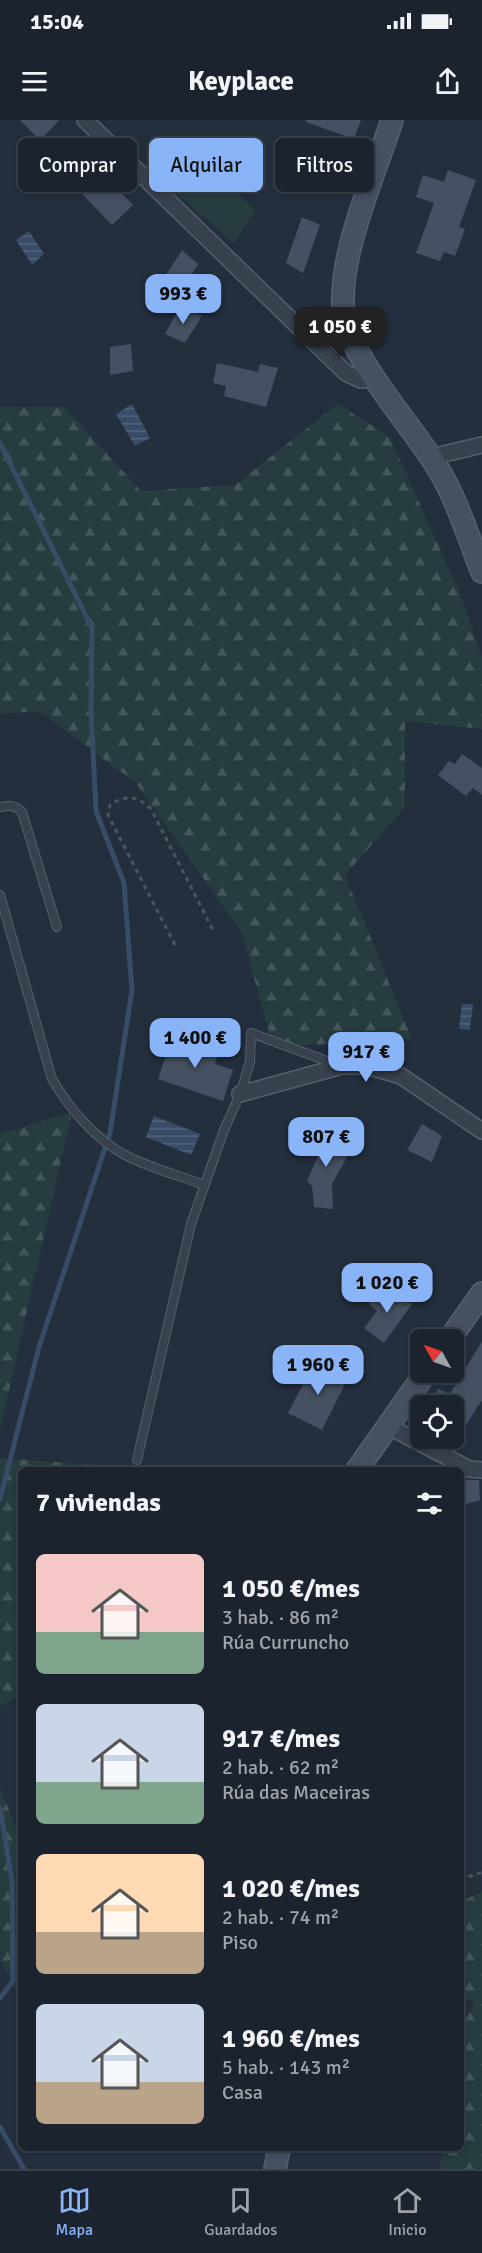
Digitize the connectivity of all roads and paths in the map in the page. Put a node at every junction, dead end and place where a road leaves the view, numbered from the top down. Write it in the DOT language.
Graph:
graph roads {
  1 [pos="85,120"];
  2 [pos="392,120"];
  3 [pos="376,378"];
  4 [pos="482,445"];
  5 [pos="431,457"];
  6 [pos="482,572"];
  7 [pos="0,807"];
  8 [pos="0,895"];
  9 [pos="57,927"];
  10 [pos="213,930"];
  11 [pos="175,945"];
  12 [pos="342,1066"];
  13 [pos="240,1094"];
  14 [pos="482,1131"];
  15 [pos="204,1185"];
  16 [pos="482,1293"];
  17 [pos="457,1329"];
  18 [pos="418,1383"];
  19 [pos="388,1426"];
  20 [pos="137,1460"];
  21 [pos="359,1467"];
  22 [pos="482,1470"];
  23 [pos="482,1872"];
  24 [pos="464,1879"];
  25 [pos="278,2151"];
  26 [pos="275,2169"];
  1 -- 3 [label="street"];
  2 -- 3 [label="street"];
  3 -- 5 [label="street"];
  4 -- 5 [label="street"];
  5 -- 6 [label="street"];
  7 -- 9 [label="lane"];
  8 -- 15 [label="lane"];
  10 -- 11 [label="path"];
  12 -- 13 [label="street"];
  12 -- 13 [label="lane"];
  12 -- 14 [label="street"];
  13 -- 15 [label="lane"];
  15 -- 20 [label="lane"];
  16 -- 17 [label="street"];
  18 -- 19 [label="street"];
  19 -- 21 [label="street"];
  19 -- 22 [label="street"];
  23 -- 24 [label="path"];
  25 -- 26 [label="street"];
}
